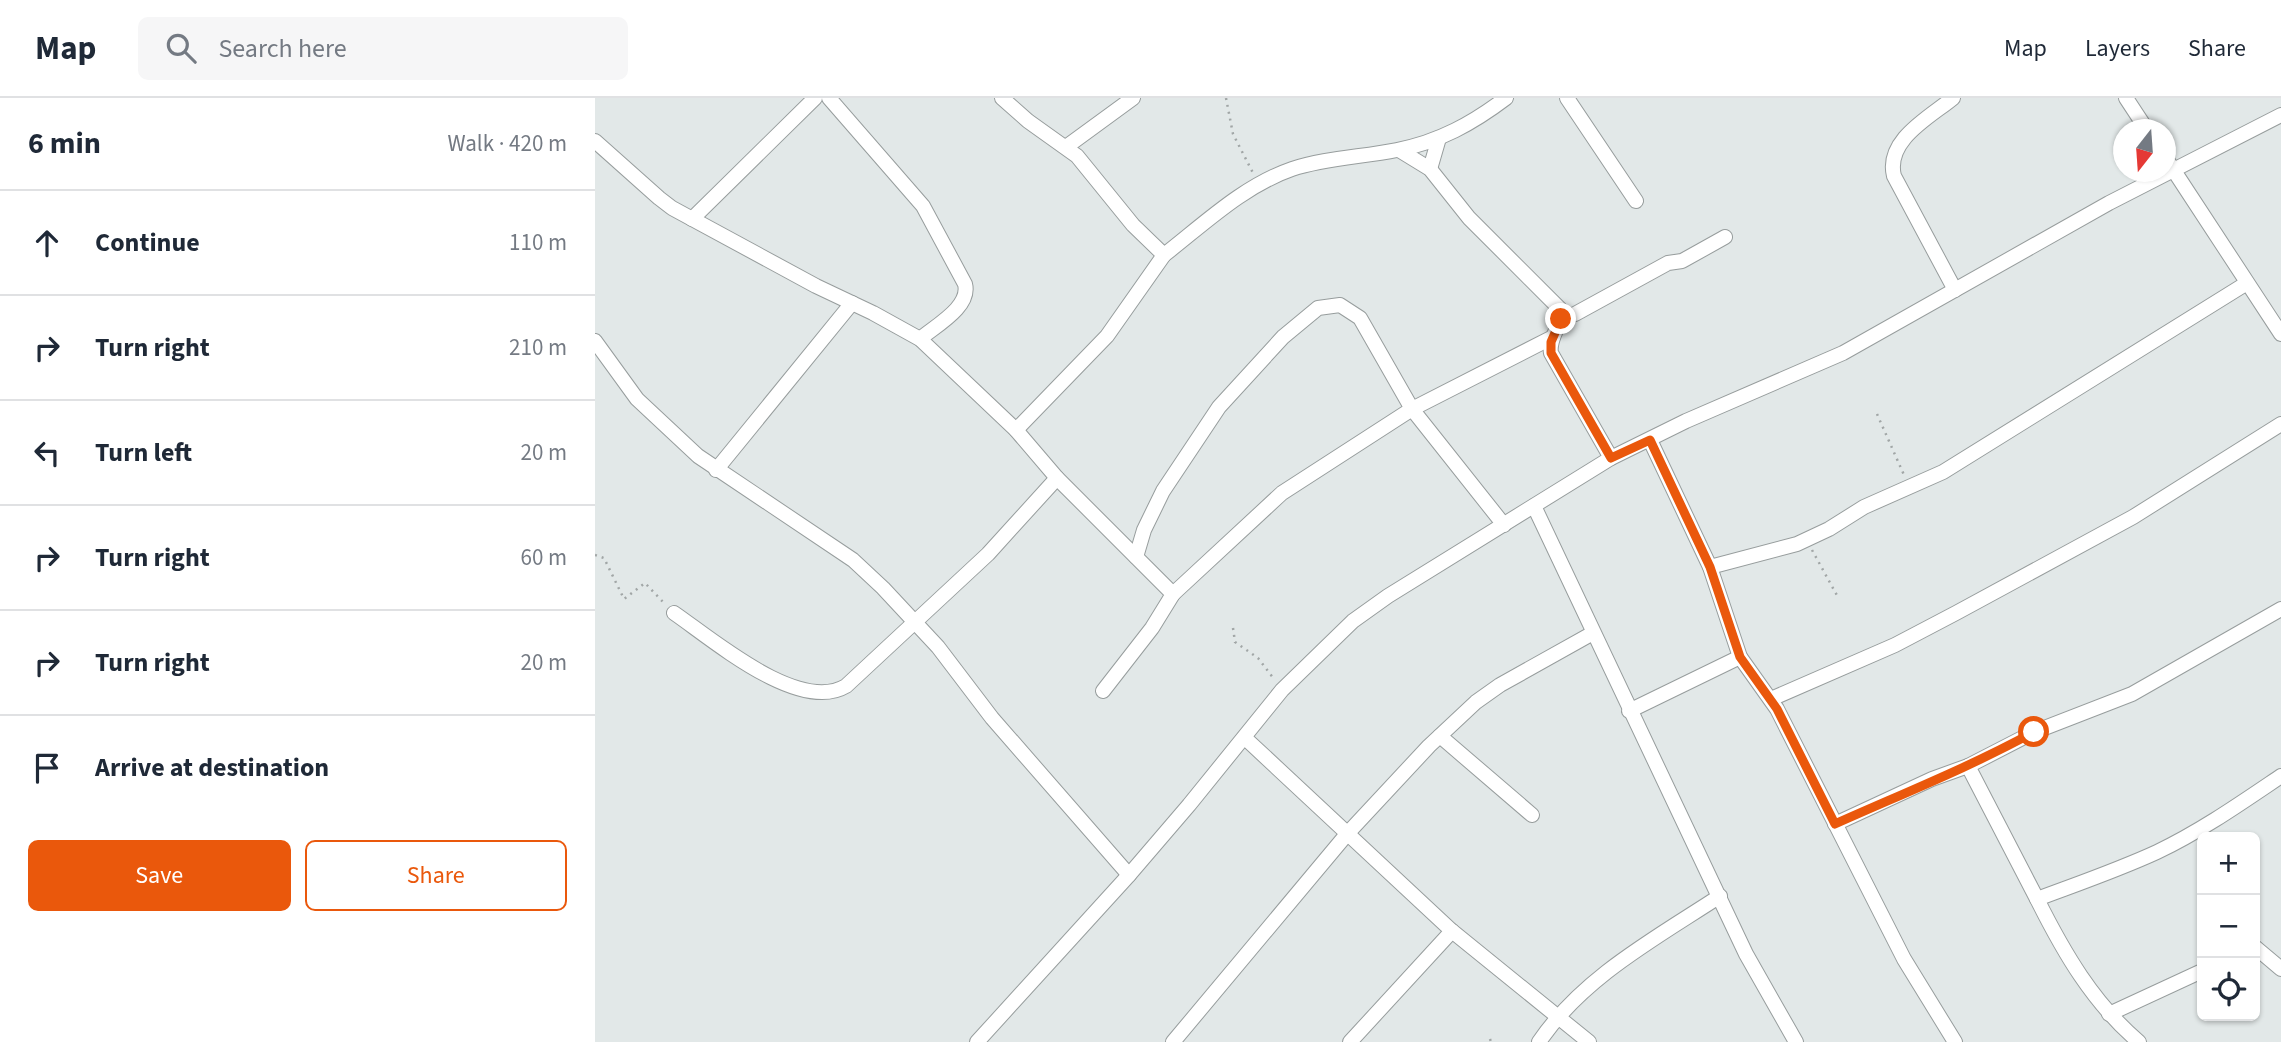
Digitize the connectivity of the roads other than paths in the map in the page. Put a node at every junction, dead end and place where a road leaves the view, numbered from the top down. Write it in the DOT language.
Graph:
graph roads {
  1 [pos="815,98"];
  2 [pos="829,98"];
  3 [pos="1133,98"];
  4 [pos="1506,98"];
  5 [pos="1567,98"];
  6 [pos="1953,98"];
  7 [pos="2126,98"];
  8 [pos="1011,101"];
  9 [pos="2281,115"];
  10 [pos="2140,119"];
  11 [pos="1439,138"];
  12 [pos="595,141"];
  13 [pos="1066,147"];
  14 [pos="1399,150"];
  15 [pos="2176,160"];
  16 [pos="1430,169"];
  17 [pos="2176,172"];
  18 [pos="2141,182"];
  19 [pos="1636,201"];
  20 [pos="692,219"];
  21 [pos="1725,237"];
  22 [pos="1164,255"];
  23 [pos="2247,283"];
  24 [pos="1955,290"];
  25 [pos="852,303"];
  26 [pos="1561,319"];
  27 [pos="2281,334"];
  28 [pos="1553,337"];
  29 [pos="919,339"];
  30 [pos="595,341"];
  31 [pos="1412,409"];
  32 [pos="2281,424"];
  33 [pos="1016,430"];
  34 [pos="1650,440"];
  35 [pos="1611,458"];
  36 [pos="716,470"];
  37 [pos="1057,478"];
  38 [pos="1534,506"];
  39 [pos="1504,525"];
  40 [pos="1136,557"];
  41 [pos="1710,567"];
  42 [pos="1173,594"];
  43 [pos="2281,609"];
  44 [pos="674,613"];
  45 [pos="914,621"];
  46 [pos="1593,633"];
  47 [pos="1740,657"];
  48 [pos="1103,691"];
  49 [pos="1771,699"];
  50 [pos="1629,711"];
  51 [pos="1440,736"];
  52 [pos="1245,738"];
  53 [pos="1968,766"];
  54 [pos="2281,776"];
  55 [pos="1532,815"];
  56 [pos="1835,824"];
  57 [pos="1347,834"];
  58 [pos="1129,875"];
  59 [pos="1720,896"];
  60 [pos="2037,899"];
  61 [pos="1452,931"];
  62 [pos="2260,951"];
  63 [pos="2281,969"];
  64 [pos="2197,973"];
  65 [pos="2109,1014"];
  66 [pos="1556,1017"];
  67 [pos="977,1042"];
  68 [pos="1173,1042"];
  69 [pos="1350,1042"];
  70 [pos="1539,1042"];
  71 [pos="1589,1042"];
  72 [pos="1796,1042"];
  73 [pos="1955,1042"];
  74 [pos="2139,1042"];
  1 -- 20 [label="street"];
  2 -- 29 [label="street"];
  3 -- 13 [label="street"];
  4 -- 11 [label="street"];
  5 -- 19 [label="street"];
  6 -- 24 [label="street"];
  7 -- 10 [label="street"];
  8 -- 13 [label="street"];
  9 -- 15 [label="street"];
  11 -- 14 [label="street"];
  11 -- 16 [label="street"];
  12 -- 20 [label="street"];
  13 -- 22 [label="street"];
  14 -- 16 [label="street"];
  14 -- 22 [label="street"];
  16 -- 26 [label="street"];
  17 -- 23 [label="street"];
  18 -- 24 [label="street"];
  20 -- 25 [label="street"];
  21 -- 26 [label="street"];
  22 -- 33 [label="street"];
  23 -- 27 [label="street"];
  23 -- 41 [label="street"];
  24 -- 34 [label="street"];
  25 -- 29 [label="street"];
  25 -- 36 [label="street"];
  26 -- 28 [label="street"];
  28 -- 31 [label="street"];
  28 -- 35 [label="street"];
  29 -- 33 [label="street"];
  30 -- 36 [label="street"];
  31 -- 39 [label="street"];
  31 -- 40 [label="street"];
  31 -- 42 [label="street"];
  32 -- 49 [label="street"];
  33 -- 37 [label="street"];
  34 -- 35 [label="street"];
  34 -- 41 [label="street"];
  35 -- 38 [label="street"];
  36 -- 45 [label="street"];
  37 -- 40 [label="street"];
  37 -- 45 [label="street"];
  38 -- 39 [label="street"];
  38 -- 46 [label="street"];
  39 -- 52 [label="street"];
  40 -- 42 [label="street"];
  41 -- 47 [label="street"];
  42 -- 48 [label="street"];
  43 -- 53 [label="street"];
  44 -- 45 [label="street"];
  45 -- 58 [label="street"];
  46 -- 50 [label="street"];
  46 -- 51 [label="street"];
  47 -- 49 [label="street"];
  47 -- 50 [label="street"];
  49 -- 56 [label="street"];
  50 -- 59 [label="street"];
  51 -- 55 [label="street"];
  51 -- 57 [label="street"];
  52 -- 57 [label="street"];
  52 -- 58 [label="street"];
  53 -- 56 [label="street"];
  53 -- 60 [label="street"];
  54 -- 60 [label="street"];
  56 -- 73 [label="street"];
  57 -- 61 [label="street"];
  57 -- 68 [label="street"];
  58 -- 67 [label="street"];
  59 -- 66 [label="street"];
  59 -- 72 [label="street"];
  60 -- 65 [label="street"];
  61 -- 66 [label="street"];
  61 -- 69 [label="street"];
  62 -- 63 [label="street"];
  64 -- 65 [label="street"];
  65 -- 74 [label="street"];
  66 -- 70 [label="street"];
  66 -- 71 [label="street"];
}
